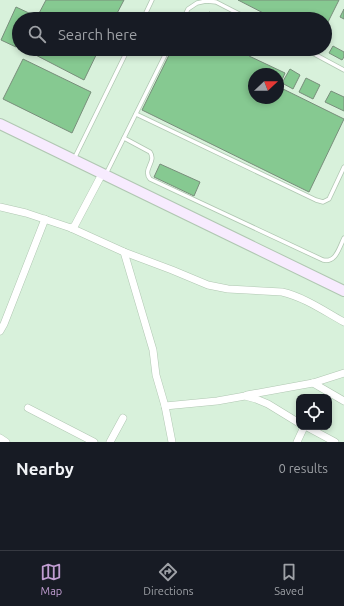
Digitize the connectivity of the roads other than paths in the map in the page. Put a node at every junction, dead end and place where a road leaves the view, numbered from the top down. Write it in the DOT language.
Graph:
graph roads {
  1 [pos="152,0"];
  2 [pos="216,1"];
  3 [pos="146,12"];
  4 [pos="186,12"];
  5 [pos="236,12"];
  6 [pos="125,56"];
  7 [pos="165,56"];
  8 [pos="318,56"];
  9 [pos="344,70"];
  10 [pos="136,114"];
  11 [pos="0,124"];
  12 [pos="124,138"];
  13 [pos="73,160"];
  14 [pos="344,167"];
  15 [pos="104,175"];
  16 [pos="0,207"];
  17 [pos="45,219"];
  18 [pos="71,228"];
  19 [pos="344,238"];
  20 [pos="124,252"];
  21 [pos="344,291"];
  22 [pos="344,322"];
  23 [pos="0,331"];
  24 [pos="344,373"];
  25 [pos="313,383"];
  26 [pos="245,396"];
  27 [pos="344,400"];
  28 [pos="165,406"];
  29 [pos="28,408"];
  30 [pos="123,418"];
  31 [pos="296,421"];
  32 [pos="303,430"];
  33 [pos="313,430"];
  34 [pos="0,438"];
  35 [pos="6,442"];
  36 [pos="94,442"];
  37 [pos="110,442"];
  38 [pos="172,442"];
  39 [pos="297,442"];
  40 [pos="335,442"];
  1 -- 3 [label="lane"];
  2 -- 4 [label="lane"];
  2 -- 5 [label="lane"];
  6 -- 13 [label="lane"];
  7 -- 10 [label="lane"];
  8 -- 9 [label="lane"];
  10 -- 12 [label="lane"];
  10 -- 14 [label="lane"];
  11 -- 13 [label="street"];
  12 -- 15 [label="lane"];
  12 -- 19 [label="lane"];
  13 -- 15 [label="street"];
  15 -- 18 [label="street"];
  15 -- 21 [label="street"];
  16 -- 17 [label="street"];
  17 -- 18 [label="street"];
  17 -- 23 [label="street"];
  18 -- 20 [label="street"];
  20 -- 22 [label="street"];
  20 -- 28 [label="street"];
  24 -- 25 [label="street"];
  25 -- 26 [label="street"];
  25 -- 27 [label="street"];
  26 -- 28 [label="street"];
  26 -- 31 [label="street"];
  28 -- 38 [label="street"];
  29 -- 36 [label="street"];
  30 -- 37 [label="street"];
  32 -- 39 [label="street"];
  33 -- 40 [label="street"];
  34 -- 35 [label="street"];
}
